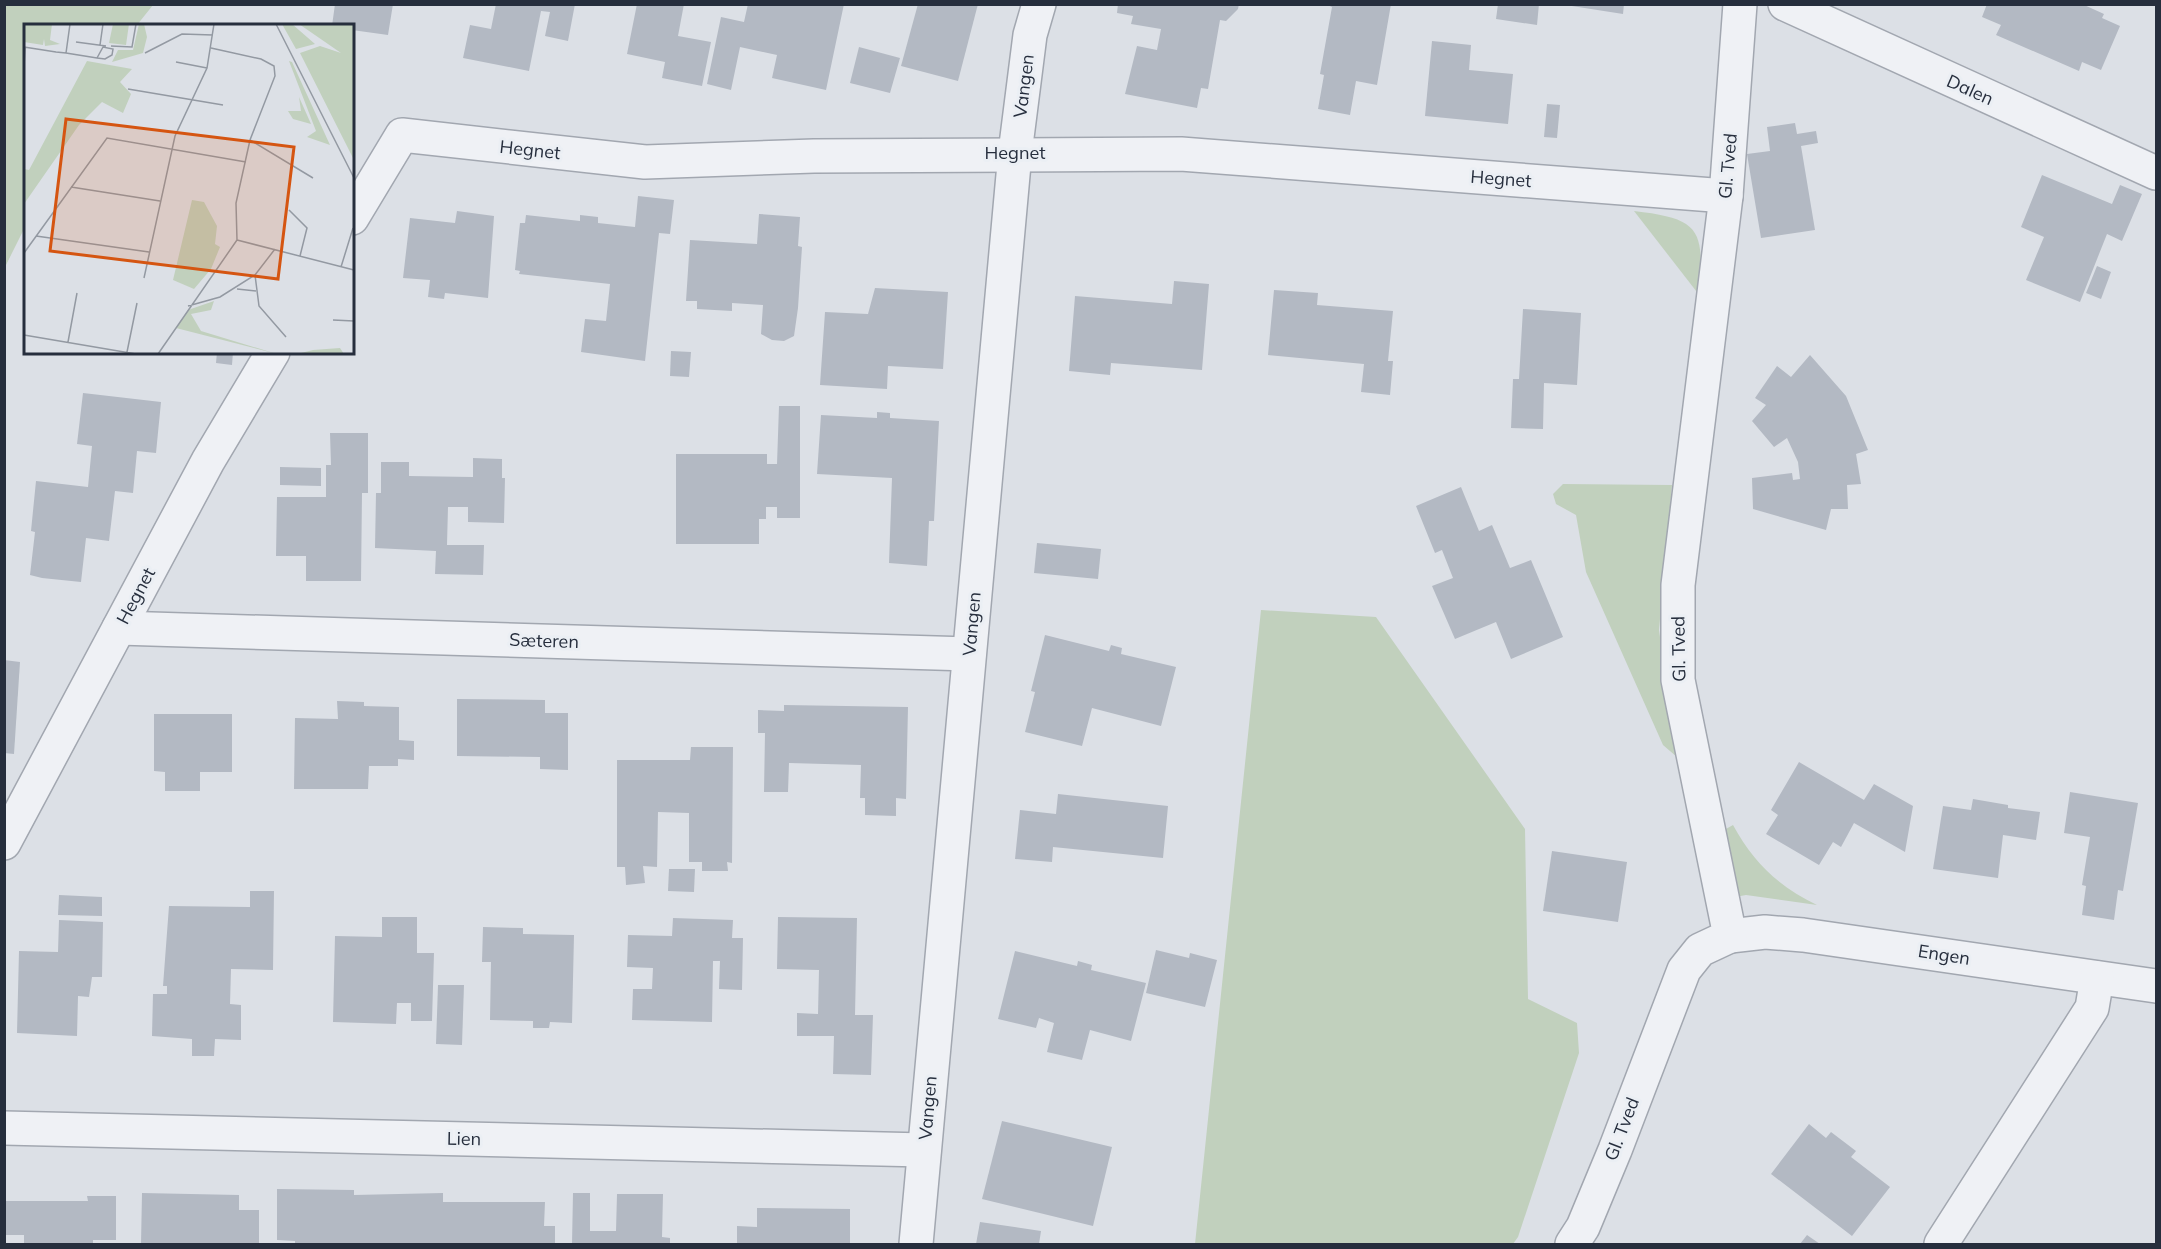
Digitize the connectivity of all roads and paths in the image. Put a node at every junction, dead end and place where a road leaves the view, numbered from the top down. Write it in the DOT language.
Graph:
graph roads {
  1 [pos="1039,4"];
  2 [pos="1740,4"];
  3 [pos="1785,4"];
  4 [pos="1015,153"];
  5 [pos="2157,172"];
  6 [pos="1726,196"];
  7 [pos="354,215"];
  8 [pos="272,354"];
  9 [pos="119,628"];
  10 [pos="969,654"];
  11 [pos="4,843"];
  12 [pos="1730,936"];
  13 [pos="2097,978"];
  14 [pos="2157,986"];
  15 [pos="4,1128"];
  16 [pos="924,1149"];
  17 [pos="1942,1244"];
  18 [pos="916,1245"];
  19 [pos="1572,1245"];
  1 -- 4 [label="street, Vangen"];
  2 -- 6 [label="street, Gl. Tved"];
  3 -- 5 [label="street, Dalen"];
  4 -- 6 [label="street, Hegnet"];
  4 -- 7 [label="street, Hegnet"];
  4 -- 10 [label="street, Vangen"];
  6 -- 12 [label="street, Gl. Tved"];
  8 -- 9 [label="street, Hegnet"];
  9 -- 10 [label="street, Sæteren"];
  9 -- 11 [label="street, Hegnet"];
  10 -- 16 [label="street, Vangen"];
  12 -- 13 [label="street, Engen"];
  12 -- 19 [label="street, Gl. Tved"];
  13 -- 14 [label="street, Engen"];
  13 -- 17 [label="street"];
  15 -- 16 [label="street, Lien"];
  16 -- 18 [label="street, Vangen"];
}
